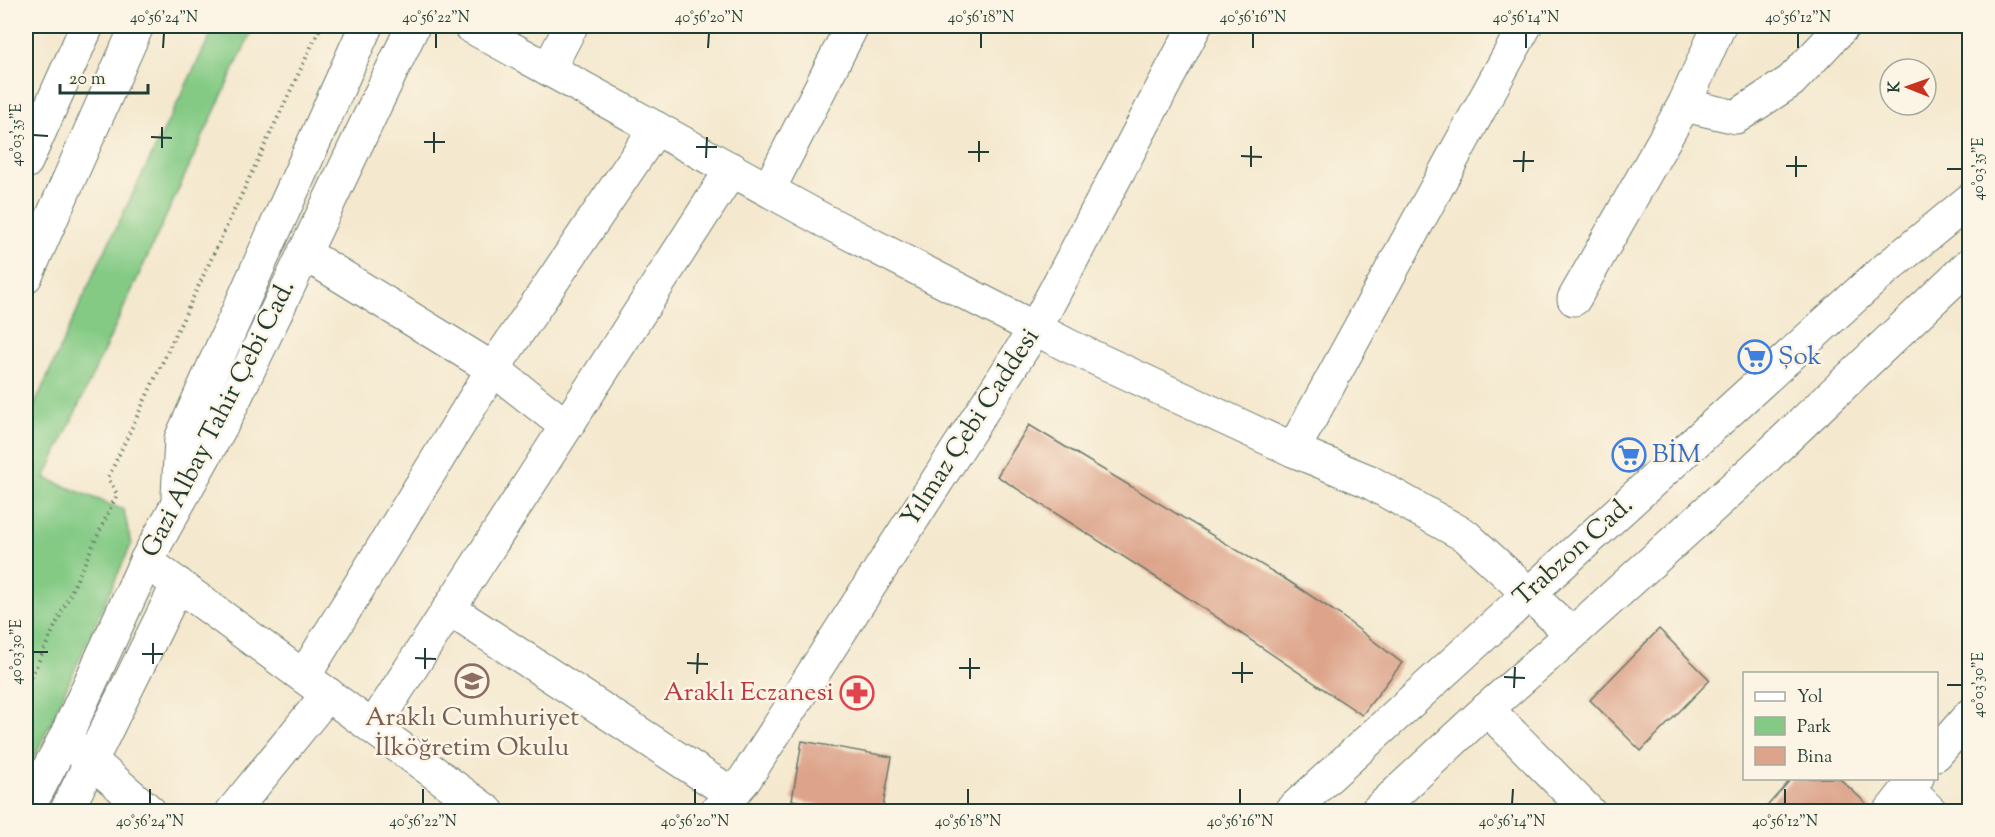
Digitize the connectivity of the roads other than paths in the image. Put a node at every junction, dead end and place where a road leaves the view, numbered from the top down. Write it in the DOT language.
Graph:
graph roads {
  1 [pos="87,26"];
  2 [pos="137,26"];
  3 [pos="366,26"];
  4 [pos="413,26"];
  5 [pos="471,26"];
  6 [pos="571,26"];
  7 [pos="852,26"];
  8 [pos="1195,26"];
  9 [pos="1526,26"];
  10 [pos="1719,26"];
  11 [pos="1843,26"];
  12 [pos="549,68"];
  13 [pos="1684,105"];
  14 [pos="656,128"];
  15 [pos="26,162"];
  16 [pos="732,169"];
  17 [pos="769,189"];
  18 [pos="1970,200"];
  19 [pos="304,253"];
  20 [pos="1970,264"];
  21 [pos="26,276"];
  22 [pos="1574,300"];
  23 [pos="1035,329"];
  24 [pos="493,369"];
  25 [pos="566,426"];
  26 [pos="1293,450"];
  27 [pos="178,503"];
  28 [pos="146,561"];
  29 [pos="178,584"];
  30 [pos="1529,593"];
  31 [pos="449,609"];
  32 [pos="1572,634"];
  33 [pos="316,685"];
  34 [pos="1487,709"];
  35 [pos="1970,715"];
  36 [pos="373,727"];
  37 [pos="65,738"];
  38 [pos="1938,752"];
  39 [pos="91,760"];
  40 [pos="1905,793"];
  41 [pos="724,802"];
  42 [pos="477,808"];
  43 [pos="26,812"];
  44 [pos="66,812"];
  45 [pos="150,812"];
  46 [pos="232,812"];
  47 [pos="1290,812"];
  48 [pos="1376,812"];
  49 [pos="1589,812"];
  50 [pos="1931,812"];
  1 -- 15 [label="main road"];
  2 -- 21 [label="main road"];
  3 -- 27 [label="main road"];
  4 -- 19 [label="main road, Gazi Albay Tahir Çebi Cad."];
  5 -- 12 [label="main road"];
  6 -- 12 [label="main road"];
  7 -- 17 [label="main road"];
  8 -- 23 [label="main road, Yılmaz Çebi Caddesi"];
  9 -- 26 [label="main road"];
  10 -- 13 [label="main road"];
  11 -- 13 [label="main road"];
  12 -- 14 [label="main road"];
  13 -- 22 [label="main road"];
  14 -- 16 [label="main road"];
  14 -- 24 [label="main road"];
  16 -- 17 [label="main road"];
  16 -- 25 [label="main road"];
  17 -- 23 [label="main road"];
  18 -- 30 [label="main road, Trabzon Cad."];
  19 -- 24 [label="main road"];
  19 -- 27 [label="main road, Gazi Albay Tahir Çebi Cad."];
  20 -- 32 [label="main road"];
  23 -- 26 [label="main road"];
  23 -- 41 [label="main road, Yılmaz Çebi Caddesi"];
  24 -- 25 [label="main road"];
  24 -- 33 [label="main road"];
  25 -- 31 [label="main road"];
  26 -- 30 [label="main road"];
  27 -- 28 [label="main road, Gazi Albay Tahir Çebi Cad."];
  28 -- 29 [label="main road"];
  28 -- 37 [label="main road, Gazi Albay Tahir Çebi Cad."];
  29 -- 33 [label="main road"];
  29 -- 39 [label="main road"];
  30 -- 32 [label="main road"];
  30 -- 47 [label="main road, Trabzon Cad."];
  31 -- 36 [label="main road"];
  31 -- 41 [label="main road"];
  32 -- 34 [label="main road"];
  33 -- 36 [label="main road"];
  33 -- 46 [label="main road"];
  34 -- 48 [label="main road"];
  34 -- 49 [label="main road"];
  35 -- 38 [label="main road"];
  36 -- 42 [label="main road"];
  37 -- 39 [label="main road"];
  37 -- 43 [label="main road, Gazi Albay Tahir Çebi Cad."];
  39 -- 44 [label="main road"];
  39 -- 45 [label="main road"];
  40 -- 50 [label="main road"];
}
